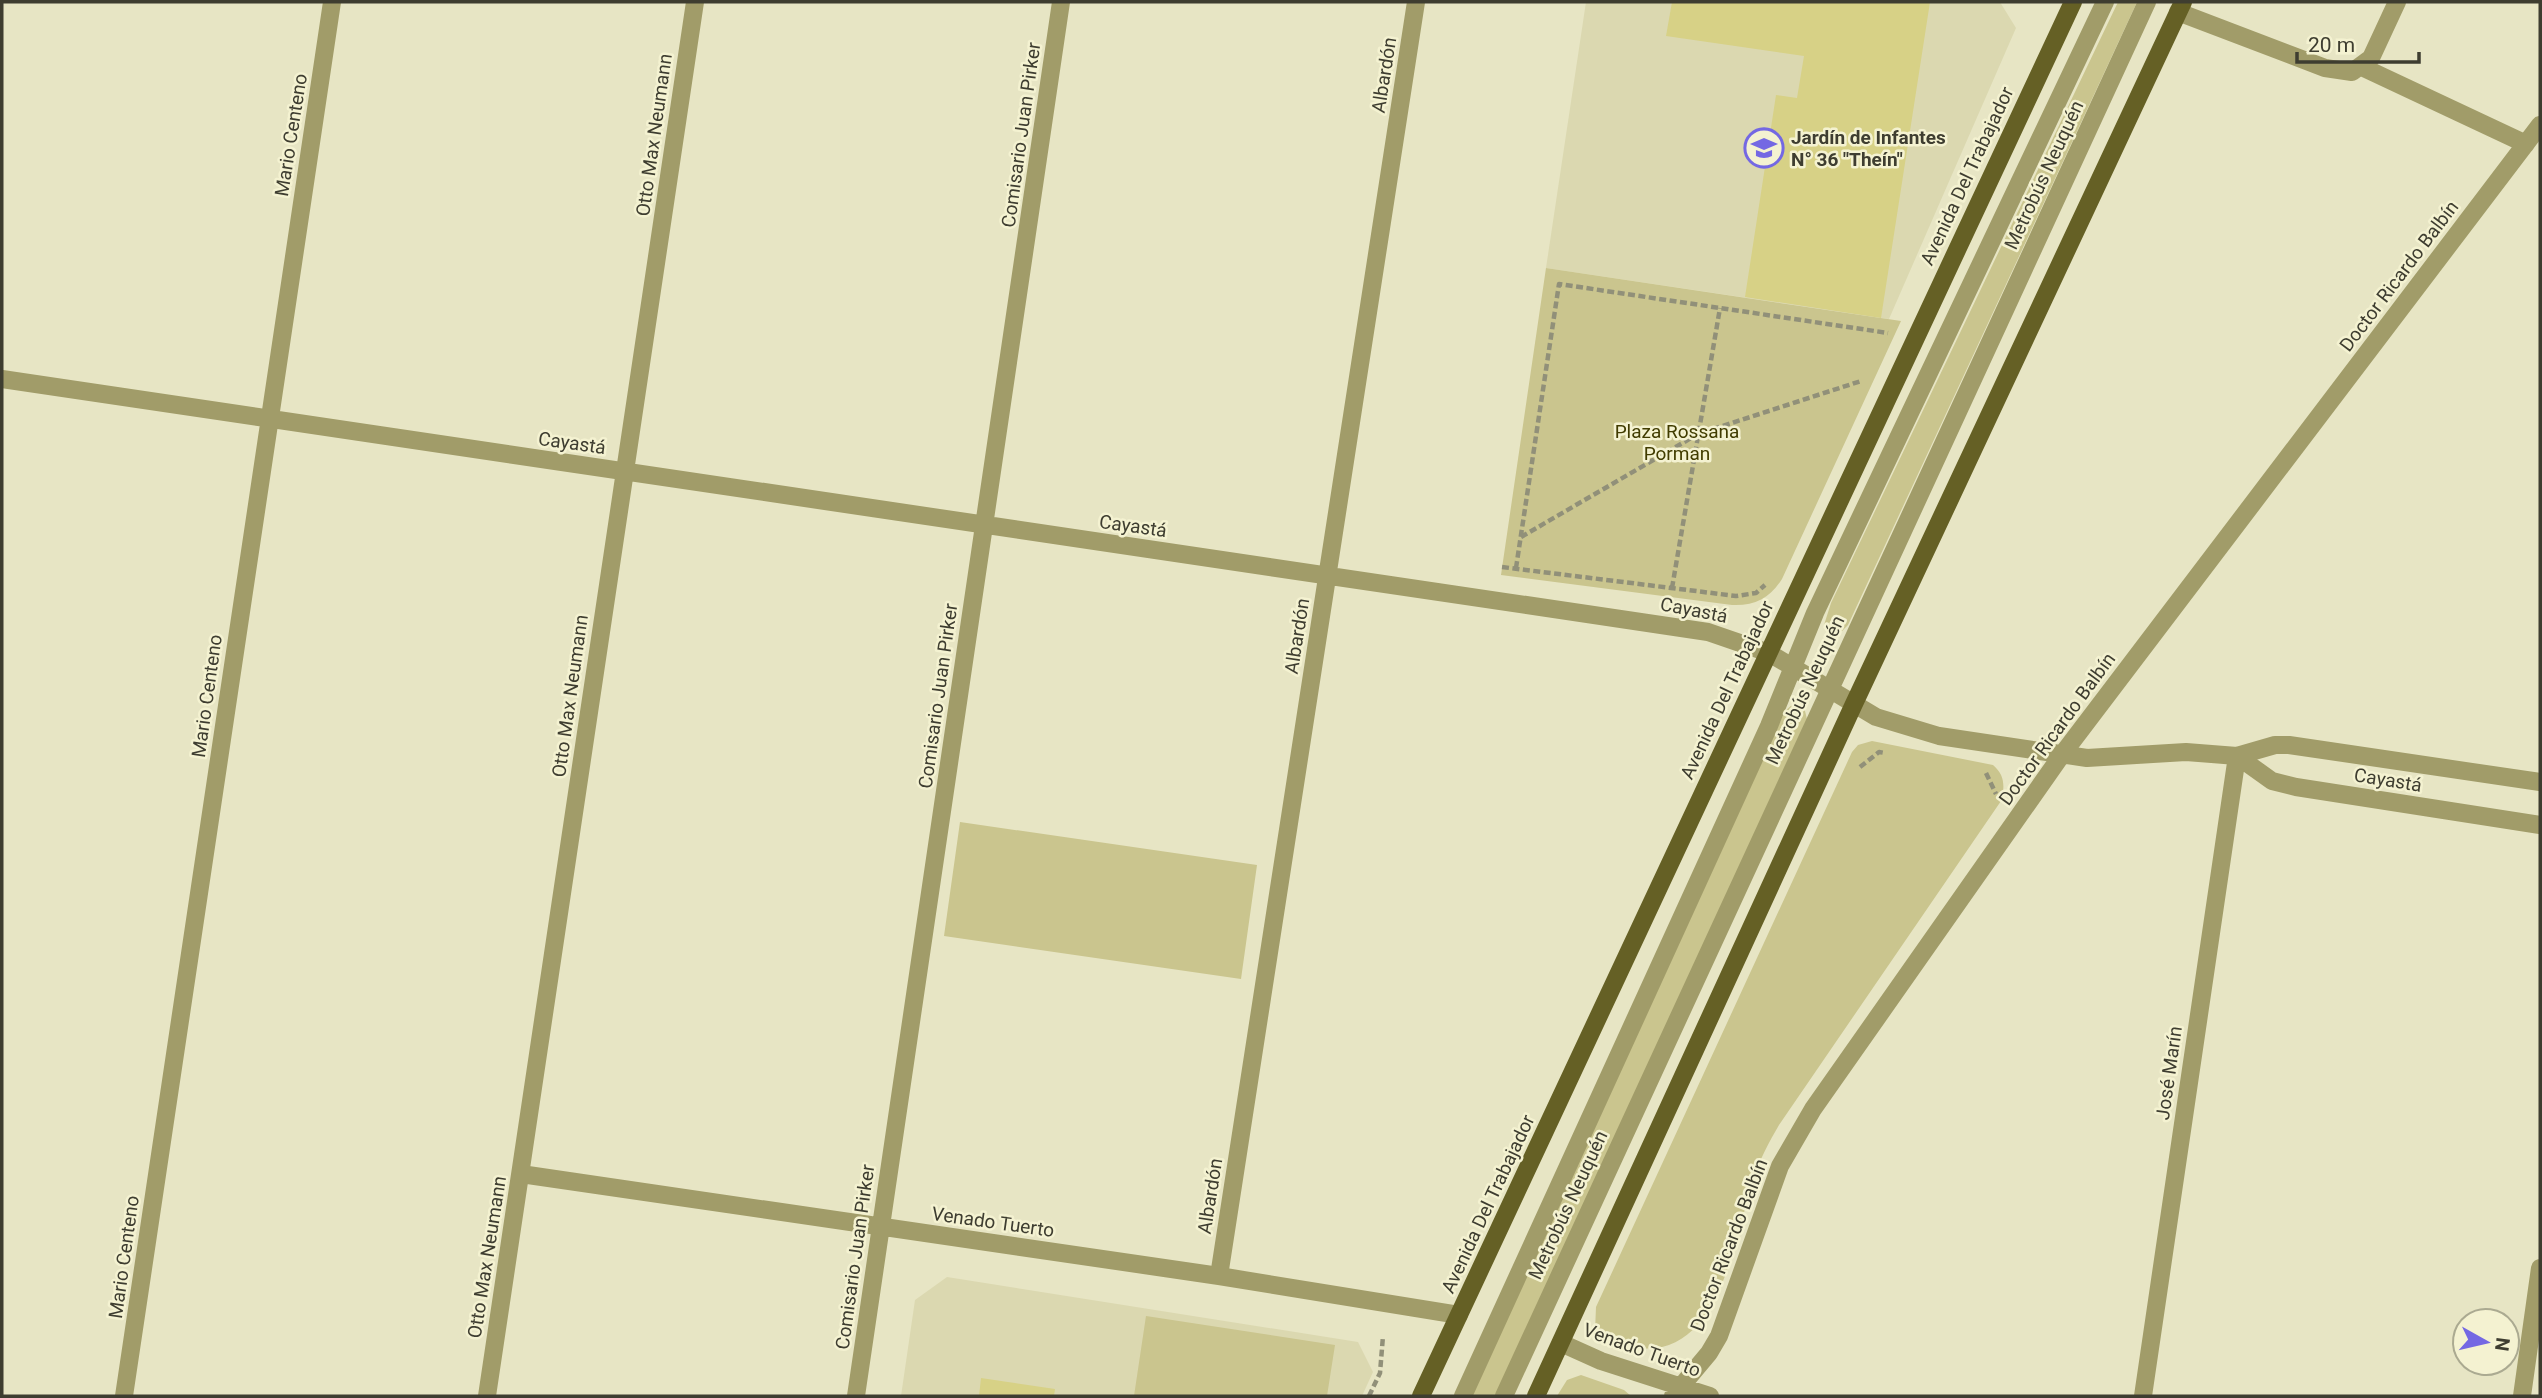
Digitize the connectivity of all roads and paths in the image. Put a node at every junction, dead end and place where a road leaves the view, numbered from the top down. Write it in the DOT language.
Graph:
graph roads {
  1 [pos="332,2"];
  2 [pos="695,2"];
  3 [pos="1061,2"];
  4 [pos="1416,2"];
  5 [pos="2073,2"];
  6 [pos="2105,2"];
  7 [pos="2147,2"];
  8 [pos="2397,2"];
  9 [pos="2181,7"];
  10 [pos="2362,67"];
  11 [pos="2540,125"];
  12 [pos="2526,144"];
  13 [pos="1720,308"];
  14 [pos="1892,327"];
  15 [pos="1889,333"];
  16 [pos="1883,345"];
  17 [pos="2,379"];
  18 [pos="1860,392"];
  19 [pos="270,419"];
  20 [pos="1698,434"];
  21 [pos="625,472"];
  22 [pos="984,525"];
  23 [pos="1521,537"];
  24 [pos="1502,567"];
  25 [pos="1516,569"];
  26 [pos="1327,576"];
  27 [pos="1768,582"];
  28 [pos="1672,588"];
  29 [pos="1736,596"];
  30 [pos="1732,605"];
  31 [pos="1769,653"];
  32 [pos="1793,669"];
  33 [pos="1827,690"];
  34 [pos="1853,706"];
  35 [pos="1892,755"];
  36 [pos="2062,756"];
  37 [pos="2237,756"];
  38 [pos="1972,770"];
  39 [pos="1854,772"];
  40 [pos="2540,782"];
  41 [pos="1996,794"];
  42 [pos="2540,825"];
  43 [pos="521,1174"];
  44 [pos="881,1227"];
  45 [pos="2540,1268"];
  46 [pos="1219,1276"];
  47 [pos="1459,1315"];
  48 [pos="1383,1336"];
  49 [pos="1561,1343"];
  50 [pos="1678,1392"];
  51 [pos="124,1396"];
  52 [pos="487,1396"];
  53 [pos="856,1396"];
  54 [pos="1369,1396"];
  55 [pos="1421,1396"];
  56 [pos="1463,1396"];
  57 [pos="1504,1396"];
  58 [pos="1536,1396"];
  59 [pos="1710,1396"];
  60 [pos="2143,1396"];
  61 [pos="2522,1396"];
  1 -- 19 [label="street, Mario Centeno"];
  2 -- 21 [label="street, Otto Max Neumann"];
  3 -- 22 [label="street, Comisario Juan Pirker"];
  4 -- 26 [label="street, Albardón"];
  5 -- 31 [label="main road, Avenida Del Trabajador"];
  6 -- 32 [label="street, Metrobús Neuquén"];
  7 -- 33 [label="street, Metrobús Neuquén"];
  8 -- 10 [label="street"];
  9 -- 10 [label="street"];
  9 -- 34 [label="main road"];
  10 -- 12 [label="street"];
  11 -- 12 [label="street, Doctor Ricardo Balbín"];
  12 -- 36 [label="street, Doctor Ricardo Balbín"];
  13 -- 15 [label="path"];
  13 -- 20 [label="path"];
  13 -- 23 [label="path"];
  14 -- 15 [label="path"];
  15 -- 16 [label="path"];
  17 -- 19 [label="street, Cayastá"];
  18 -- 20 [label="path"];
  19 -- 21 [label="street, Cayastá"];
  19 -- 51 [label="street, Mario Centeno"];
  20 -- 23 [label="path"];
  20 -- 28 [label="path"];
  21 -- 22 [label="street, Cayastá"];
  21 -- 43 [label="street, Otto Max Neumann"];
  22 -- 26 [label="street, Cayastá"];
  22 -- 44 [label="street, Comisario Juan Pirker"];
  23 -- 25 [label="path"];
  24 -- 25 [label="path"];
  25 -- 28 [label="path"];
  26 -- 31 [label="street, Cayastá"];
  26 -- 46 [label="street, Albardón"];
  27 -- 29 [label="path"];
  28 -- 29 [label="path"];
  29 -- 30 [label="path"];
  31 -- 32 [label="street, Cayastá"];
  31 -- 47 [label="main road, Avenida Del Trabajador"];
  32 -- 33 [label="street, Cayastá"];
  32 -- 56 [label="street, Metrobús Neuquén"];
  33 -- 34 [label="street, Cayastá"];
  33 -- 57 [label="street, Metrobús Neuquén"];
  34 -- 36 [label="street, Cayastá"];
  34 -- 49 [label="main road"];
  35 -- 39 [label="path"];
  36 -- 37 [label="street, Cayastá"];
  36 -- 50 [label="street, Doctor Ricardo Balbín"];
  37 -- 40 [label="street, Cayastá"];
  37 -- 42 [label="street, Cayastá"];
  37 -- 60 [label="street, José Marín"];
  38 -- 41 [label="path"];
  43 -- 44 [label="street, Venado Tuerto"];
  43 -- 52 [label="street, Otto Max Neumann"];
  44 -- 46 [label="street, Venado Tuerto"];
  44 -- 53 [label="street, Comisario Juan Pirker"];
  45 -- 61 [label="street"];
  46 -- 47 [label="street, Venado Tuerto"];
  47 -- 55 [label="main road, Avenida Del Trabajador"];
  48 -- 54 [label="path"];
  49 -- 50 [label="street, Venado Tuerto"];
  49 -- 58 [label="main road"];
  50 -- 59 [label="street, Venado Tuerto"];
}
